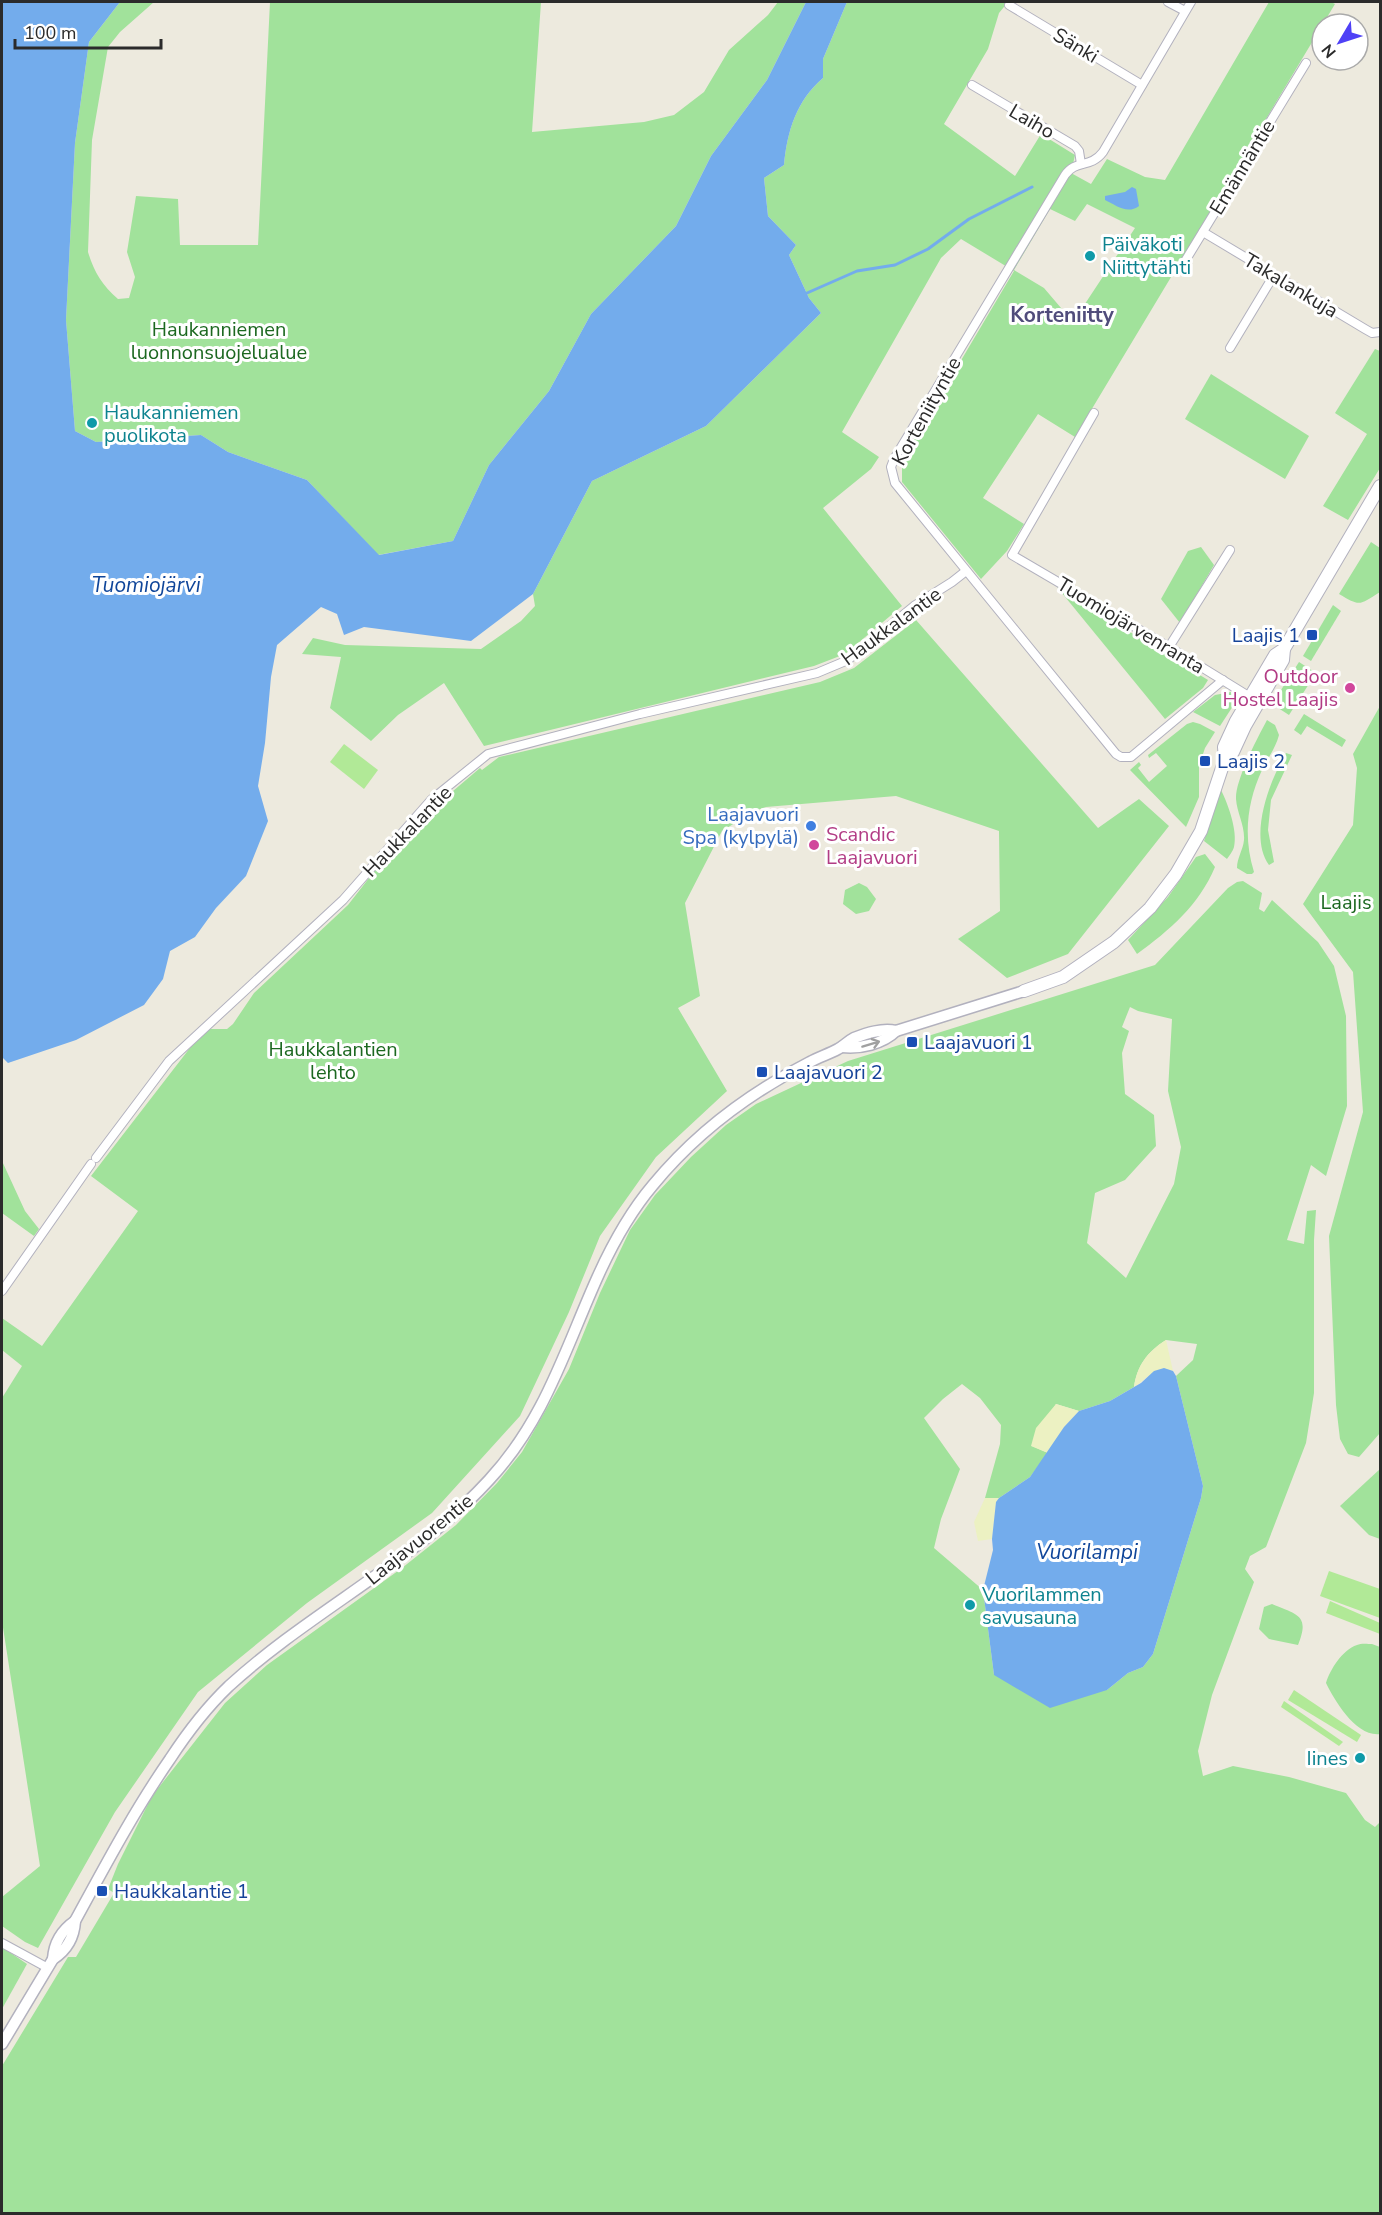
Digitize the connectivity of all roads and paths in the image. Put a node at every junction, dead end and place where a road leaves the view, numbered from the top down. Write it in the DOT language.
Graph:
graph roads {
  1 [pos="1168,2"];
  2 [pos="1191,2"];
  3 [pos="1009,5"];
  4 [pos="1185,11"];
  5 [pos="1305,63"];
  6 [pos="972,85"];
  7 [pos="1142,85"];
  8 [pos="1081,164"];
  9 [pos="1203,232"];
  10 [pos="1179,271"];
  11 [pos="1274,275"];
  12 [pos="1380,332"];
  13 [pos="1230,348"];
  14 [pos="1094,413"];
  15 [pos="1380,486"];
  16 [pos="1230,550"];
  17 [pos="966,571"];
  18 [pos="1169,646"];
  19 [pos="1284,648"];
  20 [pos="1223,680"];
  21 [pos="1250,697"];
  22 [pos="1225,759"];
  23 [pos="1024,991"];
  24 [pos="2,1291"];
  25 [pos="2,1943"];
  26 [pos="51,1964"];
  27 [pos="2,2044"];
  1 -- 4 [label="street"];
  2 -- 4 [label="street, Korteniityntie"];
  3 -- 7 [label="street, Sänki"];
  4 -- 7 [label="street, Korteniityntie"];
  5 -- 9 [label="street, Emännäntie"];
  6 -- 8 [label="street, Laiho"];
  7 -- 8 [label="street, Korteniityntie"];
  8 -- 17 [label="street, Korteniityntie"];
  9 -- 10 [label="street, Emännäntie"];
  9 -- 11 [label="street, Takalankuja"];
  11 -- 12 [label="street, Takalankuja"];
  11 -- 13 [label="street"];
  14 -- 18 [label="street, Tuomiojärvenranta"];
  15 -- 19 [label="main road, Laajavuorentie"];
  16 -- 18 [label="street"];
  17 -- 20 [label="street, Korteniityntie"];
  17 -- 24 [label="street, Haukkalantie"];
  18 -- 20 [label="street, Tuomiojärvenranta"];
  19 -- 21 [label="main road, Laajavuorentie"];
  19 -- 22 [label="main road, Laajavuorentie"];
  20 -- 21 [label="street, Tuomiojärvenranta"];
  21 -- 22 [label="main road, Laajavuorentie"];
  22 -- 23 [label="main road, Laajavuorentie"];
  23 -- 26 [label="street, Laajavuorentie"];
  25 -- 26 [label="street"];
  26 -- 27 [label="street, Laajavuorentie"];
}
